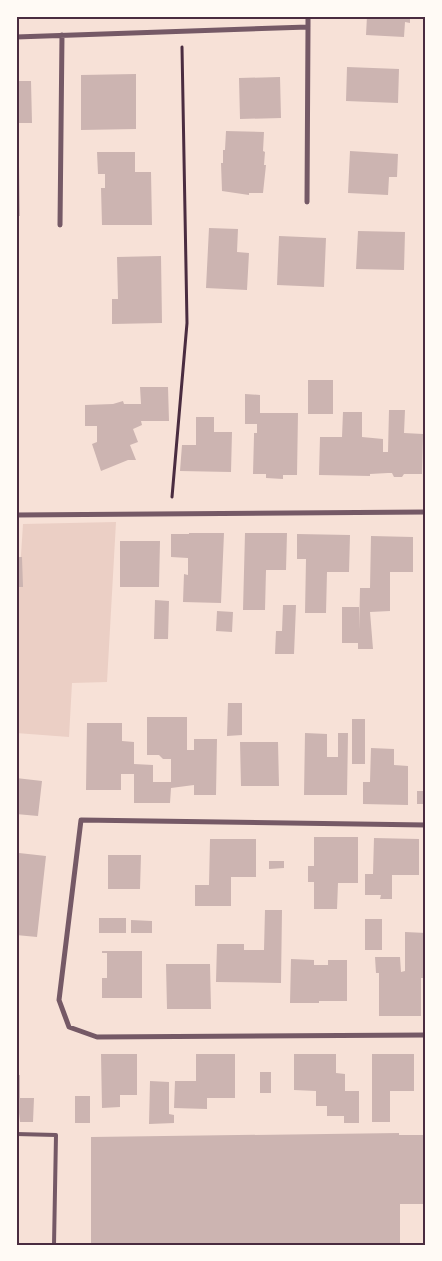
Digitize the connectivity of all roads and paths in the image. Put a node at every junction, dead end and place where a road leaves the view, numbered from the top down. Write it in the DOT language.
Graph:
graph roads {
  1 [pos="308,16"];
  2 [pos="308,27"];
  3 [pos="181,31"];
  4 [pos="62,35"];
  5 [pos="16,36"];
  6 [pos="306,202"];
  7 [pos="60,225"];
  8 [pos="426,512"];
  9 [pos="171,514"];
  10 [pos="16,516"];
  11 [pos="426,825"];
  12 [pos="426,1035"];
  13 [pos="16,1134"];
  14 [pos="54,1245"];
  1 -- 2 [label="street"];
  2 -- 3 [label="street"];
  2 -- 6 [label="street"];
  3 -- 4 [label="street"];
  3 -- 9 [label="path"];
  4 -- 5 [label="street"];
  4 -- 7 [label="street"];
  8 -- 9 [label="street"];
  9 -- 10 [label="street"];
  11 -- 12 [label="street"];
  13 -- 14 [label="lane"];
}
